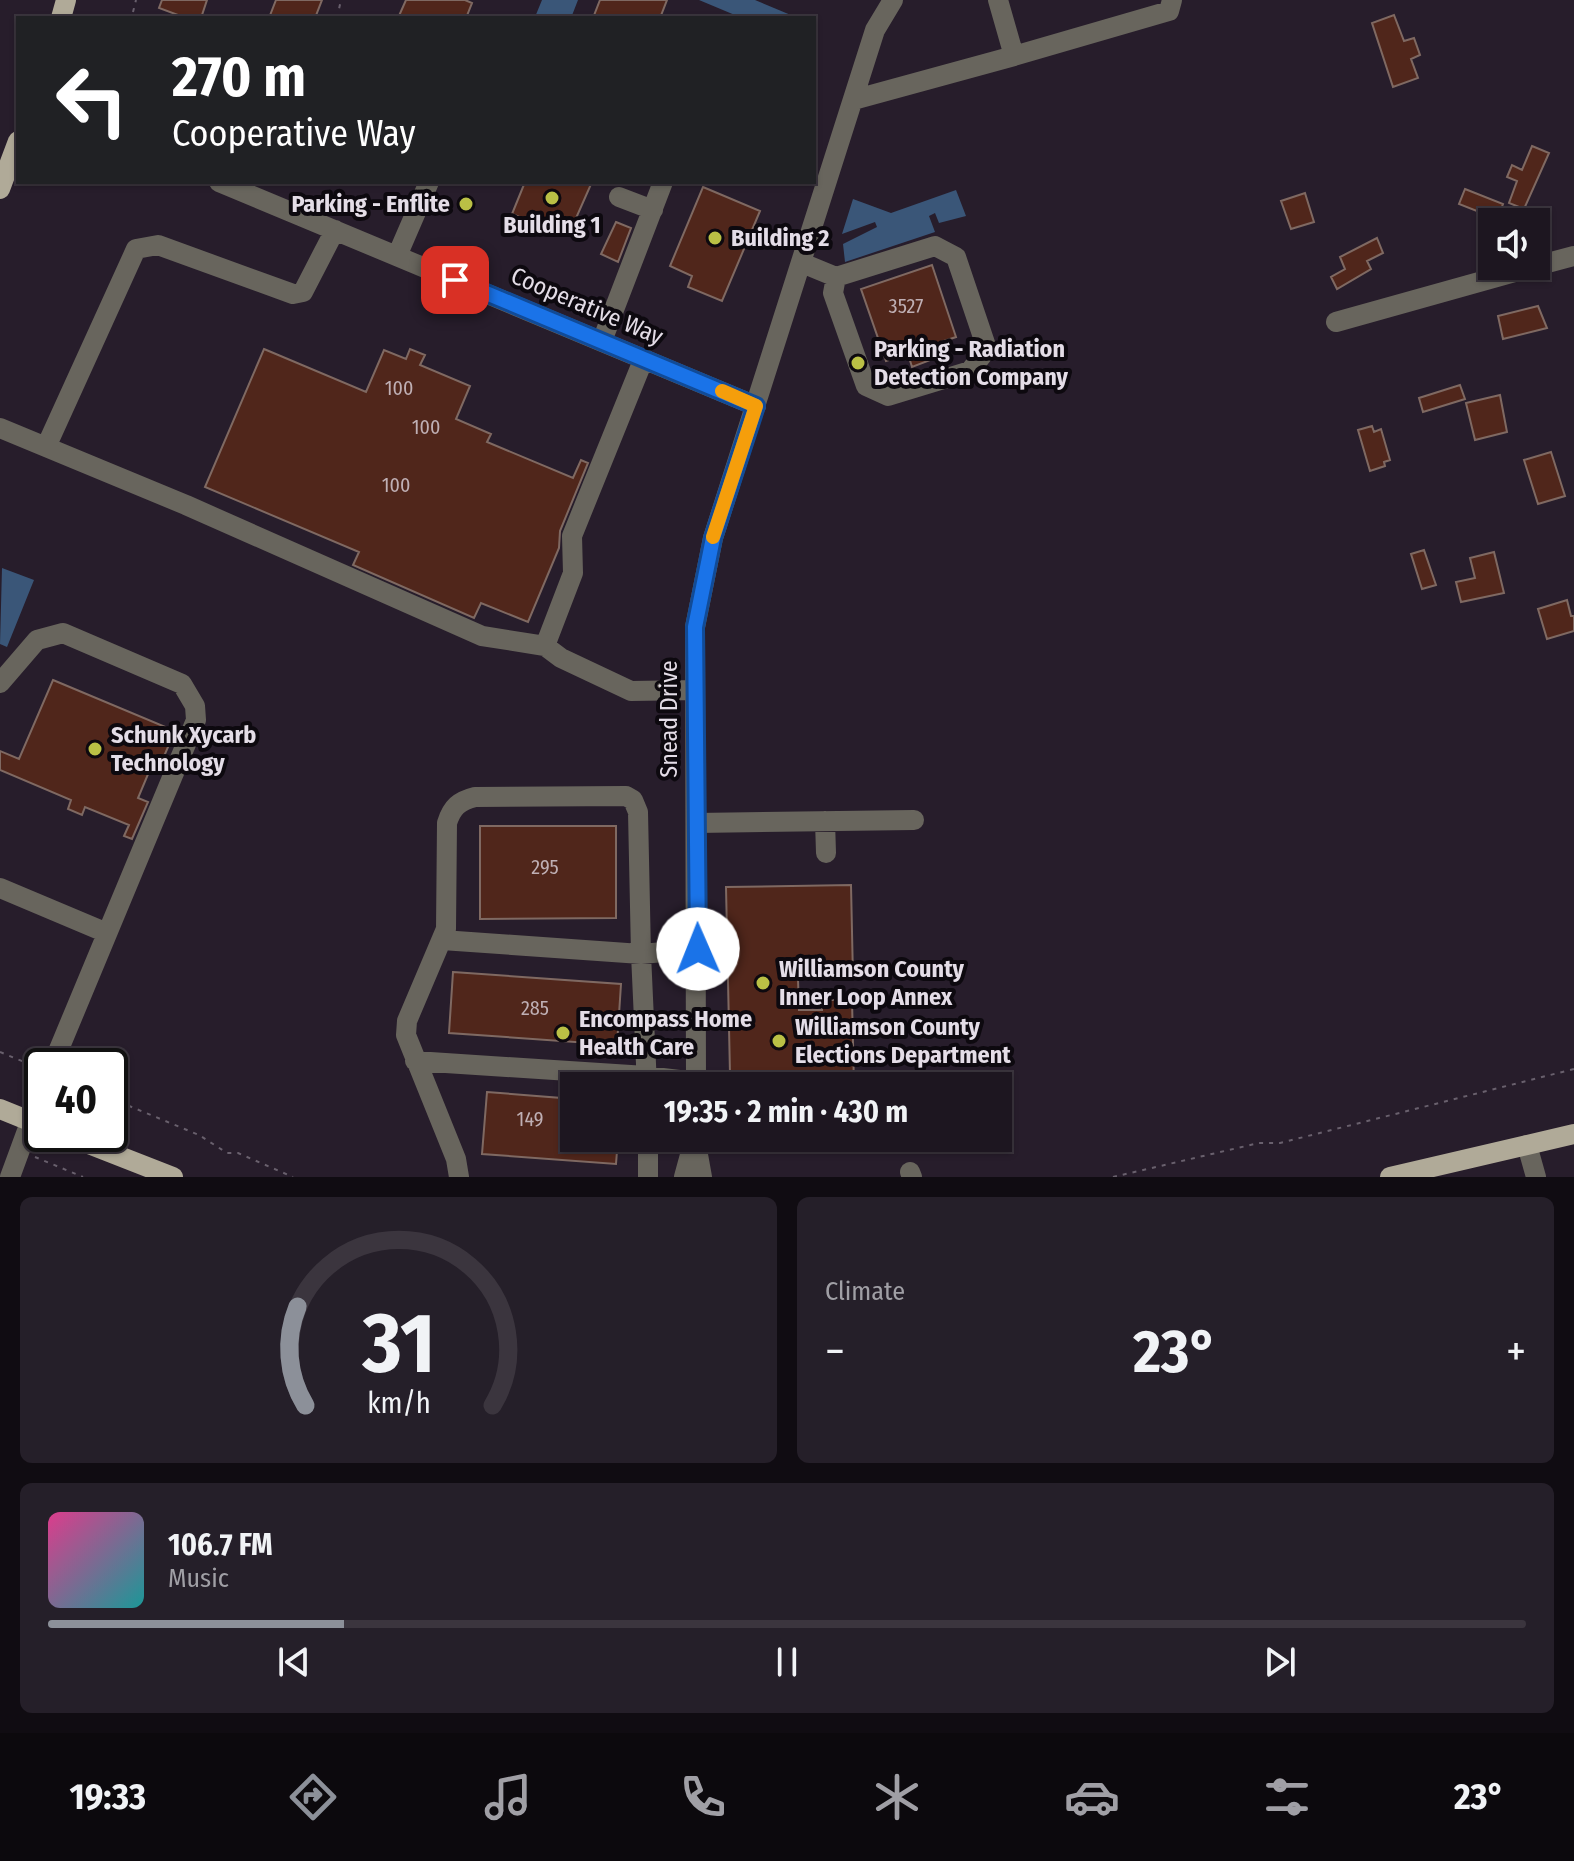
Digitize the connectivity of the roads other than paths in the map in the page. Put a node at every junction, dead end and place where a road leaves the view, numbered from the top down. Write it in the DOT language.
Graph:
graph roads {
  1 [pos="893,0"];
  2 [pos="998,0"];
  3 [pos="1172,0"];
  4 [pos="1014,56"];
  5 [pos="853,100"];
  6 [pos="16,146"];
  7 [pos="224,184"];
  8 [pos="428,184"];
  9 [pos="662,184"];
  10 [pos="0,189"];
  11 [pos="619,197"];
  12 [pos="653,210"];
  13 [pos="335,230"];
  14 [pos="397,256"];
  15 [pos="1574,256"];
  16 [pos="1550,262"];
  17 [pos="802,263"];
  18 [pos="836,277"];
  19 [pos="1486,280"];
  20 [pos="1336,322"];
  21 [pos="602,341"];
  22 [pos="644,358"];
  23 [pos="756,406"];
  24 [pos="0,428"];
  25 [pos="46,447"];
  26 [pos="545,646"];
  27 [pos="0,683"];
  28 [pos="694,690"];
  29 [pos="914,820"];
  30 [pos="825,821"];
  31 [pos="696,823"];
  32 [pos="826,853"];
  33 [pos="0,888"];
  34 [pos="107,933"];
  35 [pos="442,940"];
  36 [pos="698,949"];
  37 [pos="641,954"];
  38 [pos="59,1048"];
  39 [pos="415,1061"];
  40 [pos="647,1072"];
  41 [pos="696,1072"];
  42 [pos="560,1074"];
  43 [pos="0,1109"];
  44 [pos="24,1118"];
  45 [pos="1574,1134"];
  46 [pos="1527,1145"];
  47 [pos="24,1148"];
  48 [pos="109,1152"];
  49 [pos="648,1152"];
  50 [pos="691,1152"];
  51 [pos="697,1152"];
  52 [pos="10,1177"];
  53 [pos="173,1177"];
  54 [pos="459,1177"];
  55 [pos="648,1177"];
  56 [pos="684,1177"];
  57 [pos="702,1177"];
  58 [pos="1390,1177"];
  59 [pos="1536,1177"];
  1 -- 5 [label="street, Snead Drive"];
  2 -- 4 [label="street"];
  3 -- 4 [label="street"];
  4 -- 5 [label="street"];
  5 -- 17 [label="street, Snead Drive"];
  6 -- 10 [label="main road"];
  7 -- 13 [label="street, Cooperative Way"];
  8 -- 14 [label="street"];
  9 -- 12 [label="street"];
  11 -- 12 [label="street"];
  12 -- 21 [label="street"];
  13 -- 14 [label="street, Cooperative Way"];
  13 -- 25 [label="street"];
  14 -- 21 [label="street, Cooperative Way"];
  15 -- 16 [label="street"];
  17 -- 18 [label="street"];
  17 -- 23 [label="street, Snead Drive"];
  18 -- 18 [label="street"];
  19 -- 20 [label="street"];
  21 -- 22 [label="street, Cooperative Way"];
  22 -- 23 [label="street, Cooperative Way"];
  22 -- 26 [label="street"];
  23 -- 28 [label="street, Snead Drive"];
  24 -- 25 [label="street"];
  25 -- 26 [label="street"];
  26 -- 28 [label="street"];
  27 -- 34 [label="street"];
  28 -- 31 [label="street, Snead Drive"];
  29 -- 30 [label="street"];
  30 -- 31 [label="street"];
  30 -- 32 [label="street"];
  31 -- 36 [label="street, Snead Drive"];
  33 -- 34 [label="street"];
  34 -- 38 [label="street"];
  35 -- 37 [label="street"];
  35 -- 37 [label="street"];
  35 -- 39 [label="street"];
  36 -- 37 [label="street"];
  36 -- 41 [label="street, Snead Drive"];
  37 -- 40 [label="street"];
  39 -- 42 [label="street"];
  39 -- 54 [label="street"];
  43 -- 44 [label="main road"];
  45 -- 46 [label="main road"];
  46 -- 58 [label="main road"];
  46 -- 59 [label="street"];
  47 -- 52 [label="street"];
  48 -- 53 [label="main road"];
  49 -- 55 [label="street"];
  50 -- 56 [label="street"];
  51 -- 57 [label="street"];
}
